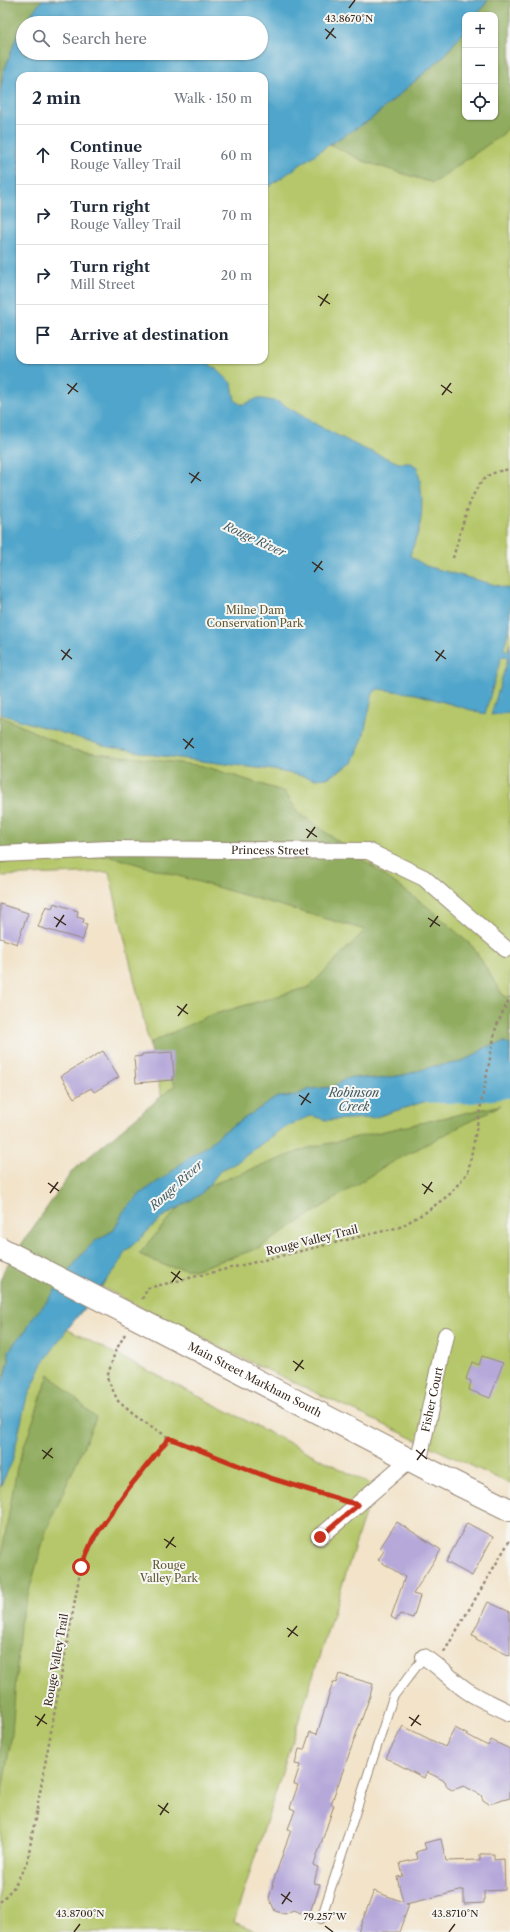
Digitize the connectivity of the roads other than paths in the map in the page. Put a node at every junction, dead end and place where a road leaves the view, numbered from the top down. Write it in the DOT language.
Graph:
graph roads {
  1 [pos="0,854"];
  2 [pos="506,949"];
  3 [pos="0,1248"];
  4 [pos="446,1335"];
  5 [pos="414,1462"];
  6 [pos="510,1510"];
  7 [pos="320,1537"];
  8 [pos="430,1660"];
  9 [pos="510,1713"];
  10 [pos="320,1919"];
  1 -- 2 [label="street, Princess Street"];
  3 -- 5 [label="main road, Main Street Markham South, bridge"];
  4 -- 5 [label="street, Fisher Court"];
  5 -- 6 [label="main road, Main Street Markham South"];
  5 -- 7 [label="street"];
  8 -- 9 [label="street"];
  8 -- 10 [label="lane"];
}
